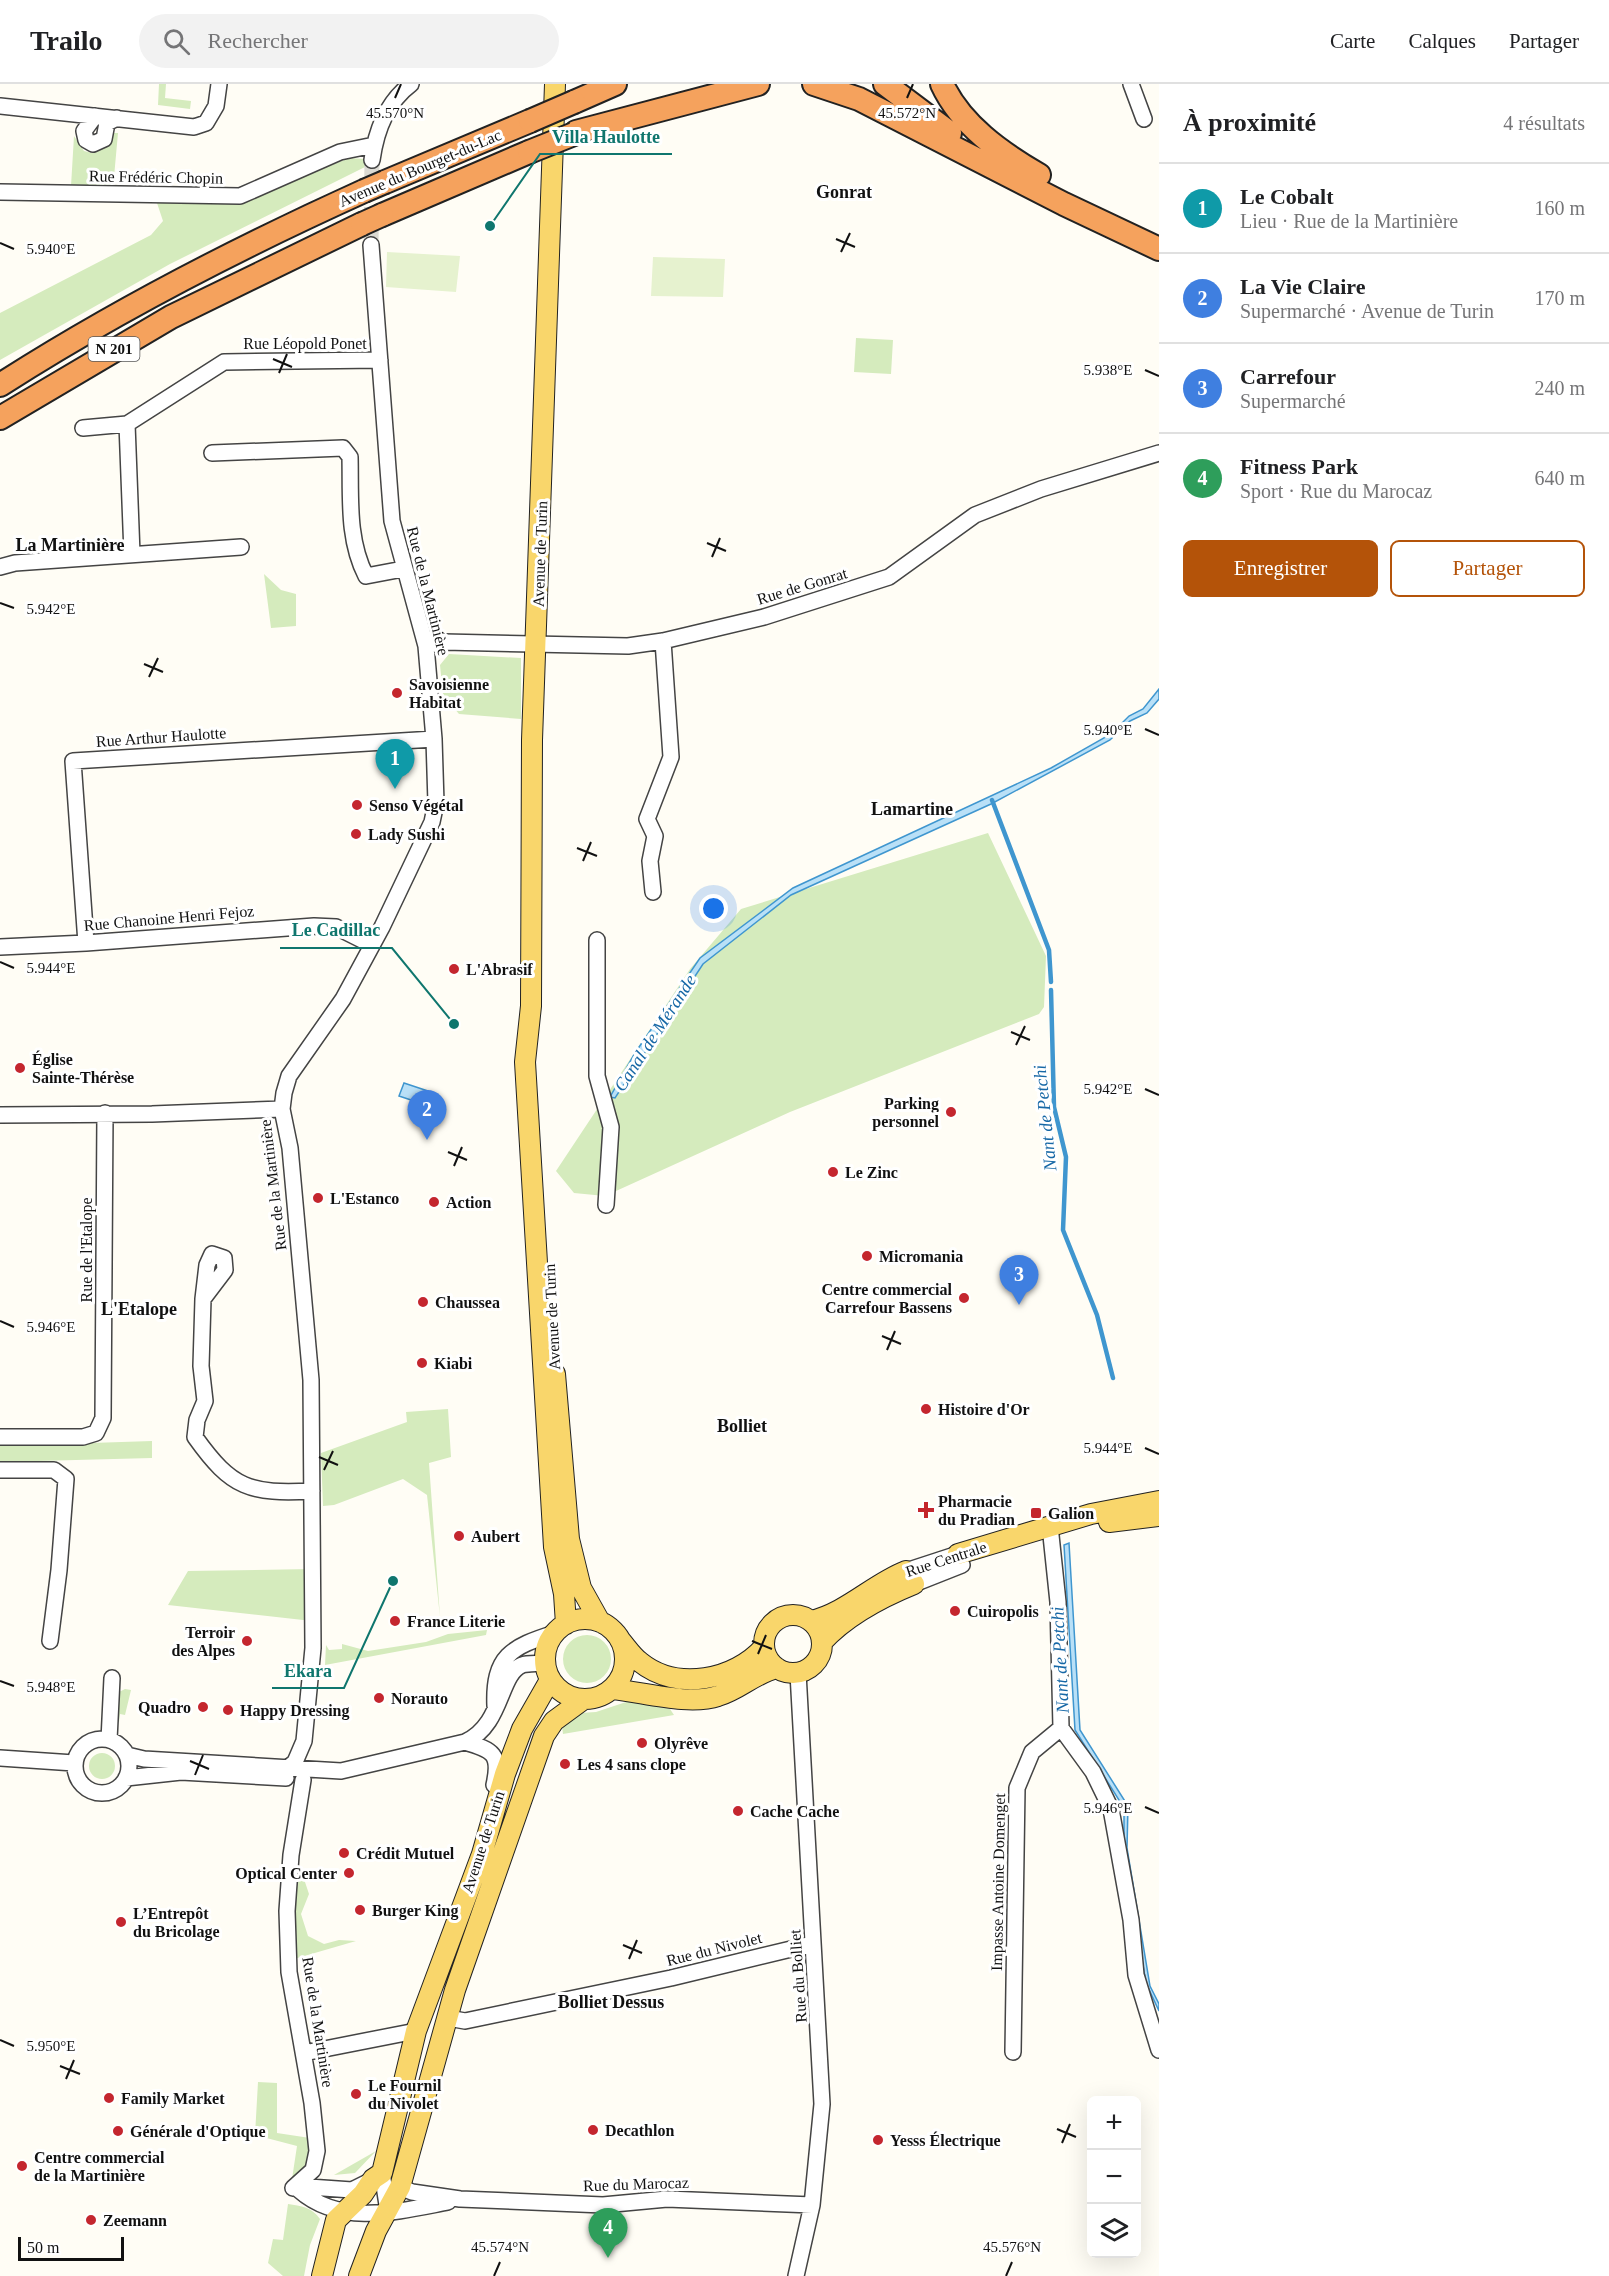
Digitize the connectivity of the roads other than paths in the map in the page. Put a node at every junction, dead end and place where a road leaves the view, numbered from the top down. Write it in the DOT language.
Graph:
graph roads {
  1 [pos="219,84"];
  2 [pos="411,84"];
  3 [pos="615,84"];
  4 [pos="702,84"];
  5 [pos="758,84"];
  6 [pos="814,84"];
  7 [pos="885,84"];
  8 [pos="942,84"];
  9 [pos="1131,84"];
  10 [pos="558,93"];
  11 [pos="0,106"];
  12 [pos="95,116"];
  13 [pos="117,118"];
  14 [pos="1144,120"];
  15 [pos="575,133"];
  16 [pos="999,170"];
  17 [pos="0,192"];
  18 [pos="1159,232"];
  19 [pos="371,245"];
  20 [pos="1159,249"];
  21 [pos="380,360"];
  22 [pos="0,385"];
  23 [pos="0,418"];
  24 [pos="127,424"];
  25 [pos="83,428"];
  26 [pos="212,453"];
  27 [pos="1159,453"];
  28 [pos="241,547"];
  29 [pos="132,554"];
  30 [pos="0,567"];
  31 [pos="403,569"];
  32 [pos="663,641"];
  33 [pos="536,644"];
  34 [pos="426,646"];
  35 [pos="434,739"];
  36 [pos="653,892"];
  37 [pos="597,940"];
  38 [pos="86,943"];
  39 [pos="372,945"];
  40 [pos="0,947"];
  41 [pos="531,1006"];
  42 [pos="282,1109"];
  43 [pos="105,1113"];
  44 [pos="0,1115"];
  45 [pos="532,1190"];
  46 [pos="606,1205"];
  47 [pos="547,1232"];
  48 [pos="203,1299"];
  49 [pos="0,1437"];
  50 [pos="0,1470"];
  51 [pos="312,1491"];
  52 [pos="1159,1501"];
  53 [pos="1159,1516"];
  54 [pos="1051,1532"];
  55 [pos="960,1559"];
  56 [pos="910,1577"];
  57 [pos="811,1621"];
  58 [pos="600,1622"];
  59 [pos="561,1628"];
  60 [pos="50,1641"];
  61 [pos="621,1641"];
  62 [pos="822,1642"];
  63 [pos="764,1647"];
  64 [pos="777,1668"];
  65 [pos="548,1672"];
  66 [pos="798,1672"];
  67 [pos="112,1678"];
  68 [pos="612,1689"];
  69 [pos="584,1700"];
  70 [pos="495,1709"];
  71 [pos="109,1714"];
  72 [pos="1061,1728"];
  73 [pos="109,1740"];
  74 [pos="91,1741"];
  75 [pos="465,1742"];
  76 [pos="127,1755"];
  77 [pos="0,1758"];
  78 [pos="74,1763"];
  79 [pos="292,1766"];
  80 [pos="341,1771"];
  81 [pos="278,1777"];
  82 [pos="126,1778"];
  83 [pos="303,1780"];
  84 [pos="482,1854"];
  85 [pos="812,1944"];
  86 [pos="448,2018"];
  87 [pos="416,2031"];
  88 [pos="1159,2050"];
  89 [pos="1013,2052"];
  90 [pos="304,2053"];
  91 [pos="368,2184"];
  92 [pos="400,2187"];
  93 [pos="293,2188"];
  94 [pos="460,2199"];
  95 [pos="812,2205"];
  96 [pos="344,2210"];
  97 [pos="379,2219"];
  98 [pos="322,2276"];
  99 [pos="359,2276"];
  100 [pos="796,2276"];
  1 -- 13 [label="street"];
  2 -- 17 [label="street, Rue Frédéric Chopin"];
  3 -- 10 [label="highway, N 201"];
  4 -- 15 [label="highway, N 201"];
  5 -- 15 [label="highway"];
  6 -- 16 [label="highway"];
  7 -- 16 [label="highway"];
  8 -- 18 [label="highway"];
  9 -- 14 [label="street"];
  10 -- 22 [label="highway, Avenue du Bourget-du-Lac / N 201, bridge"];
  10 -- 33 [label="main road, Avenue de Turin"];
  11 -- 12 [label="street"];
  12 -- 13 [label="street"];
  12 -- 13 [label="street"];
  15 -- 23 [label="highway, Avenue du Bourget-du-Lac / N 201, bridge"];
  16 -- 20 [label="highway"];
  19 -- 21 [label="street, Rue de la Martinière"];
  21 -- 24 [label="street, Rue Léopold Ponet"];
  21 -- 31 [label="street, Rue de la Martinière"];
  24 -- 25 [label="street"];
  24 -- 29 [label="street"];
  26 -- 31 [label="street"];
  27 -- 32 [label="street, Rue de Gonrat"];
  28 -- 29 [label="street"];
  29 -- 30 [label="street"];
  31 -- 34 [label="street, Rue de la Martinière"];
  32 -- 33 [label="street, Rue de Gonrat"];
  32 -- 36 [label="street"];
  33 -- 34 [label="street, Rue de Gonrat"];
  33 -- 41 [label="main road, Avenue de Turin"];
  34 -- 35 [label="street, Rue de la Martinière"];
  35 -- 38 [label="street, Rue Arthur Haulotte"];
  35 -- 39 [label="street, Rue de la Martinière"];
  37 -- 46 [label="street"];
  38 -- 39 [label="street, Rue Chanoine Henri Fejoz"];
  38 -- 40 [label="street, Rue Chanoine Henri Fejoz"];
  39 -- 42 [label="street, Rue de la Martinière"];
  41 -- 45 [label="main road, Avenue de Turin"];
  41 -- 47 [label="main road, Avenue de Turin"];
  42 -- 43 [label="street"];
  42 -- 51 [label="street, Rue de la Martinière"];
  43 -- 44 [label="street"];
  43 -- 49 [label="street, Rue de l'Etalope"];
  45 -- 47 [label="main road"];
  45 -- 59 [label="main road, Avenue de Turin"];
  47 -- 58 [label="main road, Avenue de Turin"];
  48 -- 51 [label="street"];
  50 -- 60 [label="street"];
  51 -- 79 [label="street, Rue de la Martinière"];
  52 -- 54 [label="main road, Rue Centrale"];
  53 -- 54 [label="main road, Rue Centrale"];
  54 -- 55 [label="main road, Rue Centrale"];
  54 -- 72 [label="street"];
  55 -- 56 [label="street, Rue Centrale"];
  56 -- 57 [label="main road, Rue Centrale"];
  56 -- 62 [label="main road, Rue Centrale"];
  57 -- 62 [label="main road"];
  57 -- 63 [label="main road"];
  58 -- 59 [label="main road"];
  58 -- 61 [label="main road"];
  59 -- 65 [label="main road"];
  59 -- 70 [label="street"];
  61 -- 63 [label="main road"];
  61 -- 68 [label="main road"];
  62 -- 66 [label="main road"];
  63 -- 64 [label="main road"];
  64 -- 66 [label="main road"];
  64 -- 68 [label="main road"];
  65 -- 69 [label="main road"];
  65 -- 70 [label="street"];
  65 -- 84 [label="main road, Avenue de Turin"];
  66 -- 85 [label="street, Rue du Bolliet"];
  67 -- 71 [label="street"];
  68 -- 69 [label="main road"];
  69 -- 86 [label="main road, Avenue de Turin"];
  70 -- 75 [label="street"];
  71 -- 73 [label="street"];
  71 -- 74 [label="street"];
  72 -- 88 [label="street"];
  72 -- 89 [label="street, Impasse Antoine Domenget"];
  73 -- 74 [label="street"];
  73 -- 76 [label="street"];
  74 -- 78 [label="street"];
  75 -- 80 [label="street"];
  75 -- 84 [label="street"];
  76 -- 79 [label="street"];
  76 -- 82 [label="street"];
  77 -- 78 [label="street"];
  78 -- 82 [label="street"];
  79 -- 80 [label="street"];
  79 -- 81 [label="street"];
  80 -- 83 [label="street"];
  81 -- 82 [label="street"];
  81 -- 83 [label="street"];
  83 -- 90 [label="street, Rue de la Martinière"];
  84 -- 87 [label="main road, Avenue de Turin"];
  85 -- 86 [label="street, Rue du Nivolet"];
  85 -- 95 [label="street, Rue du Bolliet"];
  86 -- 92 [label="main road, Avenue de Turin"];
  87 -- 90 [label="street"];
  87 -- 91 [label="main road, Avenue de Turin"];
  90 -- 93 [label="street, Rue de la Martinière"];
  91 -- 96 [label="main road"];
  91 -- 96 [label="street, Rue du Marocaz"];
  91 -- 97 [label="street"];
  91 -- 97 [label="street"];
  92 -- 94 [label="street, Rue du Marocaz"];
  92 -- 97 [label="main road, Avenue de Turin"];
  94 -- 95 [label="street, Rue du Marocaz"];
  94 -- 97 [label="street, Rue du Marocaz"];
  95 -- 100 [label="street, Rue du Bolliet"];
  96 -- 97 [label="street, Rue du Marocaz"];
  96 -- 98 [label="main road"];
  97 -- 99 [label="main road, Avenue de Turin"];
}
